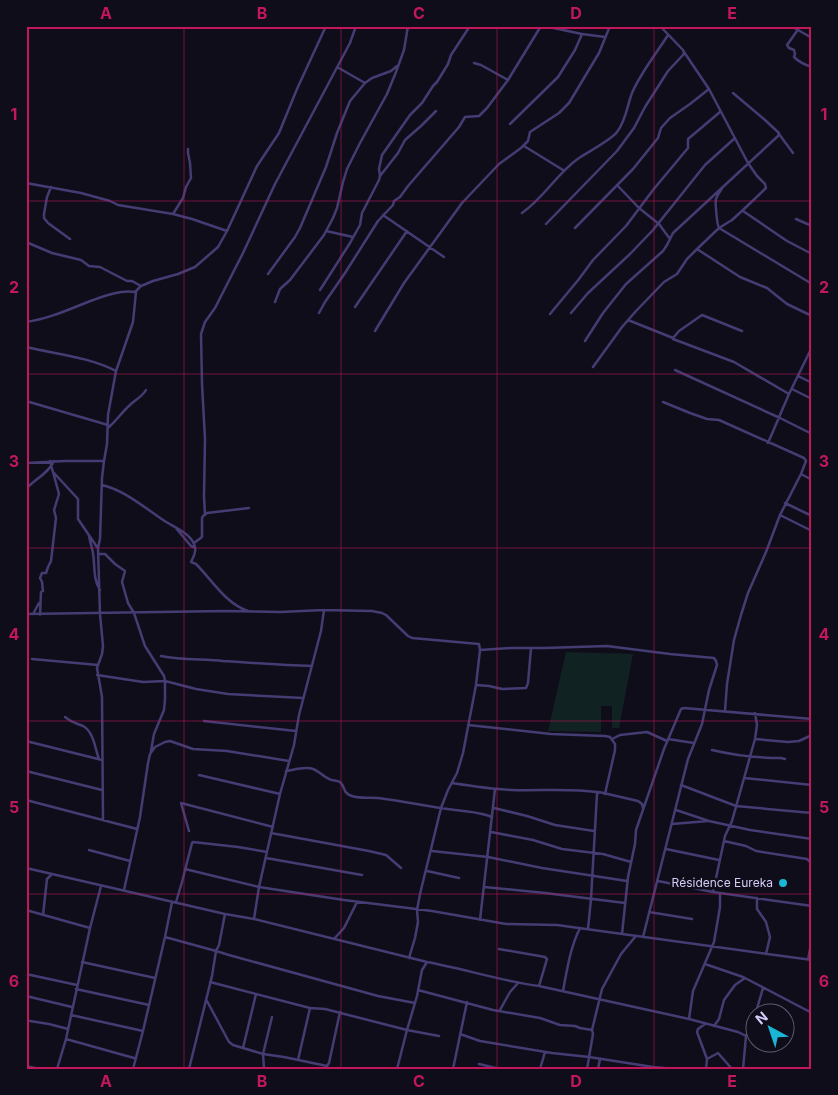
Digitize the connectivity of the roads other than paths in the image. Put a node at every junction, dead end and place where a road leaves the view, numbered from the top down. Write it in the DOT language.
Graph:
graph roads {
  1 [pos="326,26"];
  2 [pos="356,26"];
  3 [pos="408,26"];
  4 [pos="470,26"];
  5 [pos="542,26"];
  6 [pos="610,26"];
  7 [pos="660,26"];
  8 [pos="791,26"];
  9 [pos="797,31"];
  10 [pos="582,34"];
  11 [pos="668,35"];
  12 [pos="605,37"];
  13 [pos="812,38"];
  14 [pos="684,52"];
  15 [pos="474,63"];
  16 [pos="399,65"];
  17 [pos="337,67"];
  18 [pos="812,67"];
  19 [pos="508,80"];
  20 [pos="365,83"];
  21 [pos="709,89"];
  22 [pos="733,93"];
  23 [pos="436,111"];
  24 [pos="720,112"];
  25 [pos="510,124"];
  26 [pos="779,134"];
  27 [pos="735,138"];
  28 [pos="524,146"];
  29 [pos="188,149"];
  30 [pos="793,153"];
  31 [pos="748,163"];
  32 [pos="563,170"];
  33 [pos="380,176"];
  34 [pos="26,183"];
  35 [pos="617,185"];
  36 [pos="723,186"];
  37 [pos="51,187"];
  38 [pos="639,208"];
  39 [pos="743,210"];
  40 [pos="522,212"];
  41 [pos="173,214"];
  42 [pos="384,215"];
  43 [pos="796,219"];
  44 [pos="546,224"];
  45 [pos="659,224"];
  46 [pos="812,226"];
  47 [pos="575,228"];
  48 [pos="719,228"];
  49 [pos="407,230"];
  50 [pos="227,231"];
  51 [pos="326,231"];
  52 [pos="353,237"];
  53 [pos="70,239"];
  54 [pos="670,239"];
  55 [pos="26,242"];
  56 [pos="430,247"];
  57 [pos="697,249"];
  58 [pos="812,254"];
  59 [pos="444,257"];
  60 [pos="268,274"];
  61 [pos="812,284"];
  62 [pos="141,286"];
  63 [pos="320,290"];
  64 [pos="136,292"];
  65 [pos="275,302"];
  66 [pos="355,308"];
  67 [pos="571,312"];
  68 [pos="319,313"];
  69 [pos="550,314"];
  70 [pos="812,316"];
  71 [pos="628,320"];
  72 [pos="26,322"];
  73 [pos="376,331"];
  74 [pos="742,332"];
  75 [pos="673,338"];
  76 [pos="586,341"];
  77 [pos="26,347"];
  78 [pos="812,347"];
  79 [pos="593,367"];
  80 [pos="675,370"];
  81 [pos="116,371"];
  82 [pos="798,376"];
  83 [pos="812,383"];
  84 [pos="792,388"];
  85 [pos="146,390"];
  86 [pos="789,394"];
  87 [pos="812,399"];
  88 [pos="26,401"];
  89 [pos="663,402"];
  90 [pos="780,418"];
  91 [pos="108,426"];
  92 [pos="812,434"];
  93 [pos="768,443"];
  94 [pos="50,461"];
  95 [pos="54,461"];
  96 [pos="104,461"];
  97 [pos="26,463"];
  98 [pos="52,468"];
  99 [pos="53,472"];
  100 [pos="801,474"];
  101 [pos="102,478"];
  102 [pos="812,480"];
  103 [pos="102,485"];
  104 [pos="108,486"];
  105 [pos="26,489"];
  106 [pos="785,503"];
  107 [pos="249,508"];
  108 [pos="780,514"];
  109 [pos="204,515"];
  110 [pos="812,516"];
  111 [pos="812,531"];
  112 [pos="89,536"];
  113 [pos="194,545"];
  114 [pos="98,548"];
  115 [pos="98,554"];
  116 [pos="100,590"];
  117 [pos="40,602"];
  118 [pos="324,610"];
  119 [pos="252,612"];
  120 [pos="134,613"];
  121 [pos="26,614"];
  122 [pos="33,614"];
  123 [pos="100,614"];
  124 [pos="40,615"];
  125 [pos="531,648"];
  126 [pos="480,650"];
  127 [pos="161,656"];
  128 [pos="32,659"];
  129 [pos="98,665"];
  130 [pos="312,666"];
  131 [pos="97,675"];
  132 [pos="165,681"];
  133 [pos="476,685"];
  134 [pos="303,698"];
  135 [pos="704,710"];
  136 [pos="725,711"];
  137 [pos="755,713"];
  138 [pos="65,717"];
  139 [pos="812,719"];
  140 [pos="204,721"];
  141 [pos="468,725"];
  142 [pos="296,731"];
  143 [pos="812,735"];
  144 [pos="612,739"];
  145 [pos="755,739"];
  146 [pos="668,740"];
  147 [pos="26,741"];
  148 [pos="694,743"];
  149 [pos="712,750"];
  150 [pos="150,754"];
  151 [pos="750,758"];
  152 [pos="101,759"];
  153 [pos="785,759"];
  154 [pos="289,761"];
  155 [pos="26,770"];
  156 [pos="286,771"];
  157 [pos="199,775"];
  158 [pos="744,778"];
  159 [pos="452,783"];
  160 [pos="681,785"];
  161 [pos="812,785"];
  162 [pos="495,788"];
  163 [pos="102,790"];
  164 [pos="598,792"];
  165 [pos="280,794"];
  166 [pos="605,794"];
  167 [pos="26,800"];
  168 [pos="736,806"];
  169 [pos="442,808"];
  170 [pos="493,808"];
  171 [pos="643,808"];
  172 [pos="676,810"];
  173 [pos="812,814"];
  174 [pos="492,817"];
  175 [pos="103,820"];
  176 [pos="709,821"];
  177 [pos="672,824"];
  178 [pos="730,825"];
  179 [pos="273,827"];
  180 [pos="137,829"];
  181 [pos="189,831"];
  182 [pos="594,831"];
  183 [pos="491,832"];
  184 [pos="272,833"];
  185 [pos="812,839"];
  186 [pos="724,842"];
  187 [pos="666,848"];
  188 [pos="89,850"];
  189 [pos="432,851"];
  190 [pos="268,852"];
  191 [pos="593,852"];
  192 [pos="488,857"];
  193 [pos="266,858"];
  194 [pos="719,860"];
  195 [pos="130,861"];
  196 [pos="631,862"];
  197 [pos="812,864"];
  198 [pos="26,868"];
  199 [pos="402,868"];
  200 [pos="185,869"];
  201 [pos="426,871"];
  202 [pos="52,874"];
  203 [pos="362,875"];
  204 [pos="592,875"];
  205 [pos="459,878"];
  206 [pos="628,881"];
  207 [pos="658,881"];
  208 [pos="102,885"];
  209 [pos="259,887"];
  210 [pos="484,888"];
  211 [pos="124,890"];
  212 [pos="713,892"];
  213 [pos="720,893"];
  214 [pos="757,898"];
  215 [pos="591,899"];
  216 [pos="174,902"];
  217 [pos="357,902"];
  218 [pos="625,903"];
  219 [pos="812,906"];
  220 [pos="26,910"];
  221 [pos="418,910"];
  222 [pos="649,912"];
  223 [pos="43,914"];
  224 [pos="225,914"];
  225 [pos="254,919"];
  226 [pos="692,919"];
  227 [pos="480,920"];
  228 [pos="90,928"];
  229 [pos="580,928"];
  230 [pos="588,929"];
  231 [pos="622,934"];
  232 [pos="636,936"];
  233 [pos="165,937"];
  234 [pos="642,938"];
  235 [pos="812,938"];
  236 [pos="334,939"];
  237 [pos="712,946"];
  238 [pos="499,949"];
  239 [pos="216,950"];
  240 [pos="766,954"];
  241 [pos="409,958"];
  242 [pos="417,959"];
  243 [pos="808,960"];
  244 [pos="812,960"];
  245 [pos="82,962"];
  246 [pos="427,962"];
  247 [pos="705,964"];
  248 [pos="422,970"];
  249 [pos="26,974"];
  250 [pos="155,978"];
  251 [pos="745,978"];
  252 [pos="210,982"];
  253 [pos="518,983"];
  254 [pos="539,986"];
  255 [pos="76,987"];
  256 [pos="763,988"];
  257 [pos="418,990"];
  258 [pos="563,991"];
  259 [pos="256,994"];
  260 [pos="26,996"];
  261 [pos="206,1000"];
  262 [pos="599,1000"];
  263 [pos="467,1002"];
  264 [pos="759,1002"];
  265 [pos="415,1003"];
  266 [pos="149,1005"];
  267 [pos="72,1007"];
  268 [pos="310,1008"];
  269 [pos="500,1010"];
  270 [pos="340,1012"];
  271 [pos="812,1013"];
  272 [pos="71,1015"];
  273 [pos="272,1017"];
  274 [pos="689,1019"];
  275 [pos="30,1021"];
  276 [pos="706,1024"];
  277 [pos="714,1026"];
  278 [pos="68,1029"];
  279 [pos="407,1030"];
  280 [pos="592,1030"];
  281 [pos="143,1031"];
  282 [pos="460,1034"];
  283 [pos="439,1036"];
  284 [pos="746,1036"];
  285 [pos="66,1039"];
  286 [pos="243,1048"];
  287 [pos="545,1052"];
  288 [pos="263,1054"];
  289 [pos="589,1057"];
  290 [pos="135,1058"];
  291 [pos="600,1059"];
  292 [pos="707,1059"];
  293 [pos="298,1060"];
  294 [pos="479,1064"];
  295 [pos="26,1066"];
  296 [pos="317,1067"];
  297 [pos="190,1068"];
  298 [pos="706,1068"];
  299 [pos="39,1069"];
  300 [pos="57,1069"];
  301 [pos="133,1069"];
  302 [pos="195,1069"];
  303 [pos="264,1069"];
  304 [pos="397,1069"];
  305 [pos="453,1069"];
  306 [pos="500,1069"];
  307 [pos="540,1069"];
  308 [pos="587,1069"];
  309 [pos="598,1069"];
  310 [pos="675,1069"];
  311 [pos="732,1069"];
  312 [pos="743,1069"];
  1 -- 50 [label="street"];
  2 -- 17 [label="street"];
  3 -- 16 [label="street"];
  4 -- 33 [label="street"];
  5 -- 10 [label="street"];
  5 -- 19 [label="street"];
  6 -- 12 [label="street"];
  7 -- 11 [label="street"];
  8 -- 9 [label="street"];
  9 -- 13 [label="street"];
  9 -- 18 [label="street"];
  10 -- 12 [label="street"];
  10 -- 25 [label="street"];
  11 -- 14 [label="street"];
  11 -- 32 [label="street"];
  12 -- 28 [label="street"];
  14 -- 21 [label="street"];
  14 -- 44 [label="street"];
  15 -- 19 [label="street"];
  16 -- 20 [label="street"];
  16 -- 51 [label="street"];
  17 -- 20 [label="street"];
  17 -- 109 [label="street"];
  19 -- 42 [label="street"];
  20 -- 60 [label="street"];
  21 -- 24 [label="street"];
  21 -- 35 [label="street"];
  22 -- 26 [label="street"];
  23 -- 33 [label="street"];
  24 -- 27 [label="street"];
  24 -- 38 [label="street"];
  26 -- 30 [label="street"];
  26 -- 31 [label="street"];
  27 -- 31 [label="street"];
  27 -- 45 [label="street"];
  28 -- 32 [label="street"];
  28 -- 56 [label="street"];
  29 -- 41 [label="street"];
  31 -- 36 [label="street"];
  31 -- 39 [label="street"];
  32 -- 40 [label="street"];
  33 -- 52 [label="street"];
  34 -- 37 [label="street"];
  35 -- 38 [label="street"];
  35 -- 47 [label="street"];
  36 -- 48 [label="street"];
  36 -- 54 [label="street"];
  37 -- 41 [label="street"];
  37 -- 53 [label="street"];
  38 -- 45 [label="street"];
  38 -- 69 [label="street"];
  39 -- 48 [label="street"];
  39 -- 58 [label="street"];
  41 -- 50 [label="street"];
  42 -- 49 [label="street"];
  42 -- 68 [label="street"];
  43 -- 46 [label="street"];
  45 -- 54 [label="street"];
  45 -- 67 [label="street"];
  48 -- 57 [label="street"];
  48 -- 61 [label="street"];
  49 -- 56 [label="street"];
  49 -- 66 [label="street"];
  50 -- 62 [label="street"];
  51 -- 52 [label="street"];
  51 -- 65 [label="street"];
  52 -- 63 [label="street"];
  54 -- 76 [label="street"];
  55 -- 62 [label="street"];
  56 -- 59 [label="street"];
  56 -- 73 [label="street"];
  57 -- 70 [label="street"];
  57 -- 71 [label="street"];
  62 -- 64 [label="street"];
  64 -- 72 [label="street"];
  64 -- 81 [label="street"];
  71 -- 75 [label="street"];
  71 -- 79 [label="street"];
  74 -- 75 [label="street"];
  75 -- 86 [label="street"];
  77 -- 81 [label="street"];
  78 -- 82 [label="street"];
  80 -- 90 [label="street"];
  81 -- 91 [label="street"];
  82 -- 83 [label="street"];
  82 -- 84 [label="street"];
  84 -- 86 [label="street"];
  84 -- 87 [label="street"];
  85 -- 91 [label="street"];
  86 -- 90 [label="street"];
  88 -- 91 [label="street"];
  89 -- 93 [label="street"];
  90 -- 92 [label="street"];
  90 -- 93 [label="street"];
  91 -- 96 [label="street"];
  93 -- 100 [label="street"];
  94 -- 95 [label="street"];
  94 -- 97 [label="street"];
  94 -- 98 [label="street"];
  95 -- 96 [label="street"];
  95 -- 98 [label="street"];
  96 -- 101 [label="street"];
  98 -- 99 [label="street"];
  98 -- 105 [label="street"];
  99 -- 112 [label="street"];
  99 -- 117 [label="street"];
  100 -- 102 [label="street"];
  100 -- 106 [label="street"];
  101 -- 103 [label="street"];
  101 -- 104 [label="street"];
  103 -- 104 [label="street"];
  103 -- 114 [label="street"];
  104 -- 113 [label="street"];
  106 -- 108 [label="street"];
  106 -- 110 [label="street"];
  107 -- 109 [label="street"];
  108 -- 111 [label="street"];
  108 -- 136 [label="street"];
  109 -- 113 [label="street"];
  112 -- 114 [label="street"];
  112 -- 116 [label="street"];
  113 -- 119 [label="street"];
  114 -- 115 [label="street"];
  115 -- 116 [label="street"];
  115 -- 120 [label="street"];
  116 -- 123 [label="street"];
  117 -- 122 [label="street"];
  117 -- 124 [label="street"];
  118 -- 119 [label="street"];
  118 -- 126 [label="street"];
  118 -- 130 [label="street"];
  119 -- 120 [label="street"];
  120 -- 123 [label="street"];
  120 -- 132 [label="street"];
  121 -- 122 [label="street"];
  122 -- 124 [label="street"];
  123 -- 124 [label="street"];
  123 -- 129 [label="street"];
  125 -- 126 [label="street"];
  125 -- 133 [label="street"];
  125 -- 135 [label="street"];
  126 -- 133 [label="street"];
  127 -- 130 [label="street"];
  128 -- 129 [label="street"];
  129 -- 131 [label="street"];
  130 -- 134 [label="street"];
  131 -- 132 [label="street"];
  131 -- 152 [label="street"];
  132 -- 134 [label="street"];
  132 -- 150 [label="street"];
  133 -- 141 [label="street"];
  134 -- 142 [label="street"];
  135 -- 136 [label="street"];
  135 -- 146 [label="street"];
  135 -- 148 [label="street"];
  136 -- 137 [label="street"];
  137 -- 139 [label="street"];
  137 -- 145 [label="street"];
  138 -- 152 [label="street"];
  140 -- 142 [label="street"];
  141 -- 144 [label="street"];
  141 -- 159 [label="street"];
  142 -- 154 [label="street"];
  143 -- 145 [label="street"];
  144 -- 146 [label="street"];
  144 -- 166 [label="street"];
  145 -- 151 [label="street"];
  146 -- 148 [label="street"];
  146 -- 171 [label="street"];
  147 -- 152 [label="street"];
  148 -- 160 [label="street"];
  149 -- 151 [label="street"];
  150 -- 154 [label="street"];
  150 -- 180 [label="street"];
  151 -- 153 [label="street"];
  151 -- 158 [label="street"];
  152 -- 163 [label="street"];
  154 -- 156 [label="street"];
  155 -- 163 [label="street"];
  156 -- 165 [label="street"];
  156 -- 169 [label="street"];
  157 -- 165 [label="street"];
  158 -- 161 [label="street"];
  158 -- 168 [label="street"];
  159 -- 162 [label="street"];
  159 -- 169 [label="street"];
  160 -- 168 [label="street"];
  160 -- 172 [label="street"];
  162 -- 164 [label="street"];
  162 -- 170 [label="street"];
  163 -- 175 [label="street"];
  164 -- 166 [label="street"];
  164 -- 182 [label="street"];
  165 -- 179 [label="street"];
  166 -- 171 [label="street"];
  167 -- 175 [label="street"];
  168 -- 173 [label="street"];
  168 -- 178 [label="street"];
  169 -- 174 [label="street"];
  169 -- 189 [label="street"];
  170 -- 174 [label="street"];
  170 -- 182 [label="street"];
  171 -- 196 [label="street"];
  172 -- 176 [label="street"];
  172 -- 177 [label="street"];
  174 -- 183 [label="street"];
  175 -- 180 [label="street"];
  176 -- 177 [label="street"];
  176 -- 178 [label="street"];
  177 -- 187 [label="street"];
  178 -- 185 [label="street"];
  178 -- 186 [label="street"];
  179 -- 181 [label="street"];
  179 -- 184 [label="street"];
  180 -- 195 [label="street"];
  182 -- 191 [label="street"];
  183 -- 191 [label="street"];
  183 -- 192 [label="street"];
  184 -- 190 [label="street"];
  184 -- 199 [label="street"];
  186 -- 194 [label="street"];
  186 -- 197 [label="street"];
  187 -- 194 [label="street"];
  187 -- 207 [label="street"];
  188 -- 195 [label="street"];
  189 -- 192 [label="street"];
  189 -- 201 [label="street"];
  190 -- 193 [label="street"];
  190 -- 200 [label="street"];
  191 -- 196 [label="street"];
  191 -- 204 [label="street"];
  192 -- 204 [label="street"];
  192 -- 210 [label="street"];
  193 -- 203 [label="street"];
  193 -- 209 [label="street"];
  194 -- 212 [label="street"];
  195 -- 211 [label="street"];
  196 -- 206 [label="street"];
  198 -- 202 [label="street"];
  200 -- 209 [label="street"];
  200 -- 216 [label="street"];
  201 -- 205 [label="street"];
  201 -- 221 [label="street"];
  202 -- 208 [label="street"];
  202 -- 223 [label="street"];
  204 -- 206 [label="street"];
  204 -- 215 [label="street"];
  206 -- 218 [label="street"];
  207 -- 212 [label="street"];
  207 -- 222 [label="street"];
  208 -- 211 [label="street"];
  208 -- 228 [label="street"];
  209 -- 217 [label="street"];
  209 -- 225 [label="street"];
  210 -- 215 [label="street"];
  210 -- 227 [label="street"];
  211 -- 216 [label="street"];
  212 -- 213 [label="street"];
  213 -- 214 [label="street"];
  213 -- 237 [label="street"];
  214 -- 219 [label="street"];
  214 -- 240 [label="street"];
  215 -- 218 [label="street"];
  215 -- 230 [label="street"];
  216 -- 224 [label="street"];
  216 -- 233 [label="street"];
  217 -- 221 [label="street"];
  217 -- 236 [label="street"];
  218 -- 231 [label="street"];
  220 -- 223 [label="street"];
  221 -- 227 [label="street"];
  221 -- 241 [label="street"];
  222 -- 226 [label="street"];
  222 -- 234 [label="street"];
  223 -- 228 [label="street"];
  224 -- 225 [label="street"];
  224 -- 239 [label="street"];
  225 -- 236 [label="street"];
  227 -- 229 [label="street"];
  228 -- 245 [label="street"];
  229 -- 230 [label="street"];
  229 -- 258 [label="street"];
  230 -- 231 [label="street"];
  231 -- 232 [label="street"];
  232 -- 234 [label="street"];
  232 -- 262 [label="street"];
  233 -- 239 [label="street"];
  233 -- 250 [label="street"];
  234 -- 237 [label="street"];
  235 -- 243 [label="street"];
  236 -- 241 [label="street"];
  237 -- 240 [label="street"];
  237 -- 247 [label="street"];
  238 -- 254 [label="street"];
  239 -- 252 [label="street"];
  239 -- 265 [label="street"];
  240 -- 243 [label="street"];
  241 -- 242 [label="street"];
  242 -- 246 [label="street"];
  242 -- 248 [label="street"];
  243 -- 244 [label="street"];
  245 -- 250 [label="street"];
  245 -- 255 [label="street"];
  246 -- 248 [label="street"];
  246 -- 253 [label="street"];
  247 -- 251 [label="street"];
  247 -- 274 [label="street"];
  248 -- 257 [label="street"];
  249 -- 255 [label="street"];
  250 -- 266 [label="street"];
  251 -- 256 [label="street"];
  251 -- 277 [label="street"];
  252 -- 259 [label="street"];
  252 -- 261 [label="street"];
  253 -- 254 [label="street"];
  253 -- 269 [label="street"];
  254 -- 258 [label="street"];
  255 -- 266 [label="street"];
  255 -- 267 [label="street"];
  256 -- 264 [label="street"];
  256 -- 271 [label="street"];
  257 -- 263 [label="street"];
  257 -- 265 [label="street"];
  258 -- 262 [label="street"];
  259 -- 268 [label="street"];
  259 -- 286 [label="street"];
  260 -- 267 [label="street"];
  261 -- 286 [label="street"];
  261 -- 297 [label="street"];
  262 -- 274 [label="street"];
  262 -- 280 [label="street"];
  263 -- 269 [label="street"];
  263 -- 282 [label="street"];
  265 -- 279 [label="street"];
  266 -- 281 [label="street"];
  267 -- 272 [label="street"];
  268 -- 270 [label="street"];
  268 -- 293 [label="street"];
  269 -- 280 [label="street"];
  270 -- 279 [label="street"];
  270 -- 296 [label="street"];
  272 -- 278 [label="street"];
  272 -- 281 [label="street"];
  273 -- 288 [label="street"];
  274 -- 276 [label="street"];
  275 -- 278 [label="street"];
  276 -- 277 [label="street"];
  276 -- 292 [label="street"];
  277 -- 284 [label="street"];
  278 -- 285 [label="street"];
  279 -- 283 [label="street"];
  279 -- 304 [label="street"];
  280 -- 289 [label="street"];
  281 -- 290 [label="street"];
  282 -- 287 [label="street"];
  282 -- 305 [label="street"];
  284 -- 312 [label="street"];
  285 -- 290 [label="street"];
  285 -- 300 [label="street"];
  286 -- 288 [label="street"];
  287 -- 289 [label="street"];
  287 -- 307 [label="street"];
  288 -- 293 [label="street"];
  288 -- 303 [label="street"];
  289 -- 291 [label="street"];
  289 -- 308 [label="street"];
  290 -- 301 [label="street"];
  291 -- 309 [label="street"];
  291 -- 310 [label="street"];
  292 -- 298 [label="street"];
  292 -- 311 [label="street"];
  293 -- 296 [label="street"];
  294 -- 306 [label="street"];
  295 -- 299 [label="street"];
  297 -- 302 [label="street"];
}
